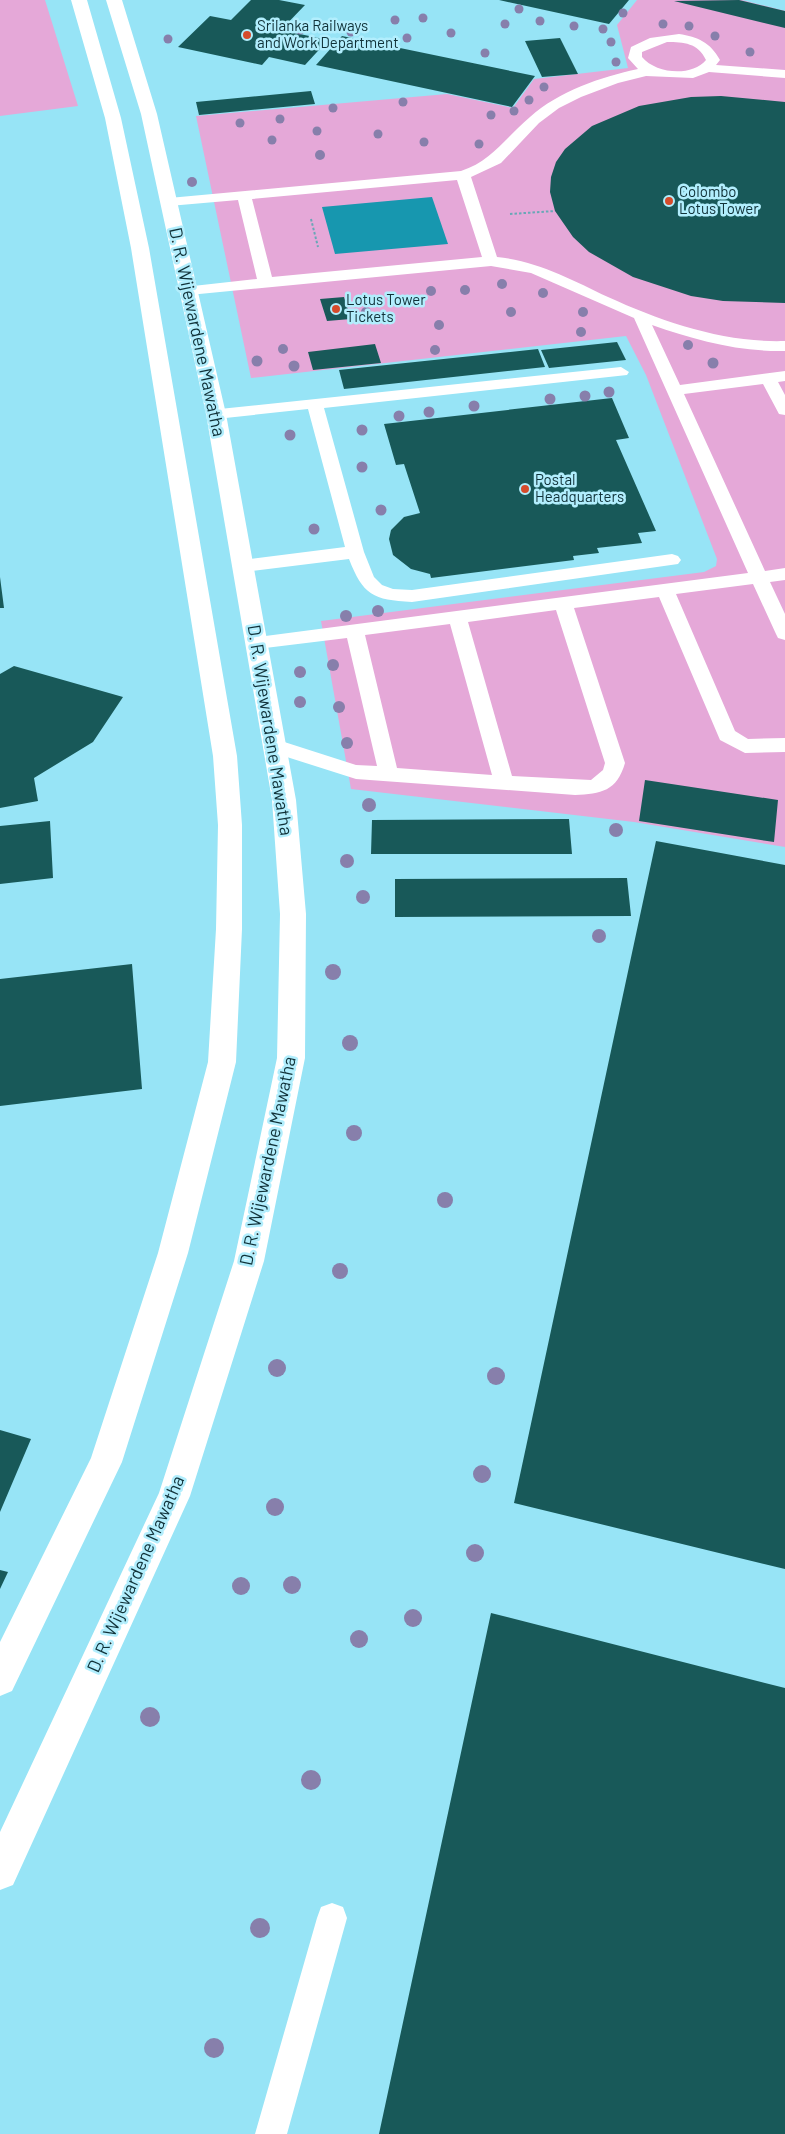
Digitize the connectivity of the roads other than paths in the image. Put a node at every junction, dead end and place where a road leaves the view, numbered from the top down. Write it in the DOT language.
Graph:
graph roads {
  1 [pos="79,0"];
  2 [pos="114,0"];
  3 [pos="708,68"];
  4 [pos="654,72"];
  5 [pos="785,74"];
  6 [pos="149,114"];
  7 [pos="113,118"];
  8 [pos="464,175"];
  9 [pos="244,195"];
  10 [pos="169,202"];
  11 [pos="491,261"];
  12 [pos="266,283"];
  13 [pos="189,290"];
  14 [pos="640,315"];
  15 [pos="785,346"];
  16 [pos="621,372"];
  17 [pos="785,376"];
  18 [pos="768,378"];
  19 [pos="673,391"];
  20 [pos="315,404"];
  21 [pos="785,410"];
  22 [pos="216,414"];
  23 [pos="355,552"];
  24 [pos="672,560"];
  25 [pos="243,566"];
  26 [pos="785,574"];
  27 [pos="759,577"];
  28 [pos="665,590"];
  29 [pos="563,603"];
  30 [pos="458,618"];
  31 [pos="355,632"];
  32 [pos="785,634"];
  33 [pos="257,643"];
  34 [pos="785,744"];
  35 [pos="275,746"];
  36 [pos="389,774"];
  37 [pos="504,783"];
  38 [pos="0,1679"];
  39 [pos="0,1872"];
  40 [pos="332,1918"];
  41 [pos="271,2134"];
  1 -- 7 [label="main road"];
  2 -- 6 [label="main road, D. R. Wijewardene Mawatha"];
  3 -- 4 [label="lane"];
  3 -- 4 [label="lane"];
  3 -- 5 [label="lane"];
  4 -- 8 [label="lane"];
  6 -- 7 [label="main road"];
  6 -- 10 [label="main road, D. R. Wijewardene Mawatha"];
  7 -- 38 [label="main road"];
  8 -- 9 [label="lane"];
  8 -- 11 [label="lane"];
  9 -- 10 [label="lane"];
  9 -- 12 [label="lane"];
  10 -- 13 [label="main road, D. R. Wijewardene Mawatha"];
  11 -- 12 [label="lane"];
  11 -- 14 [label="lane"];
  12 -- 13 [label="lane"];
  13 -- 22 [label="main road, D. R. Wijewardene Mawatha"];
  14 -- 15 [label="lane"];
  14 -- 19 [label="lane"];
  16 -- 20 [label="lane"];
  17 -- 18 [label="lane"];
  18 -- 19 [label="lane"];
  18 -- 21 [label="lane"];
  19 -- 27 [label="lane"];
  20 -- 22 [label="lane"];
  20 -- 23 [label="lane"];
  22 -- 25 [label="main road, D. R. Wijewardene Mawatha"];
  23 -- 24 [label="lane"];
  23 -- 25 [label="lane"];
  25 -- 33 [label="main road, D. R. Wijewardene Mawatha"];
  26 -- 27 [label="lane"];
  27 -- 28 [label="lane"];
  27 -- 32 [label="lane"];
  28 -- 29 [label="lane"];
  28 -- 34 [label="lane"];
  29 -- 30 [label="lane"];
  29 -- 37 [label="lane"];
  30 -- 31 [label="lane"];
  30 -- 37 [label="lane"];
  31 -- 33 [label="lane"];
  31 -- 36 [label="lane"];
  33 -- 35 [label="main road, D. R. Wijewardene Mawatha"];
  35 -- 36 [label="lane"];
  35 -- 39 [label="main road, D. R. Wijewardene Mawatha"];
  36 -- 37 [label="lane"];
  40 -- 41 [label="lane"];
}
